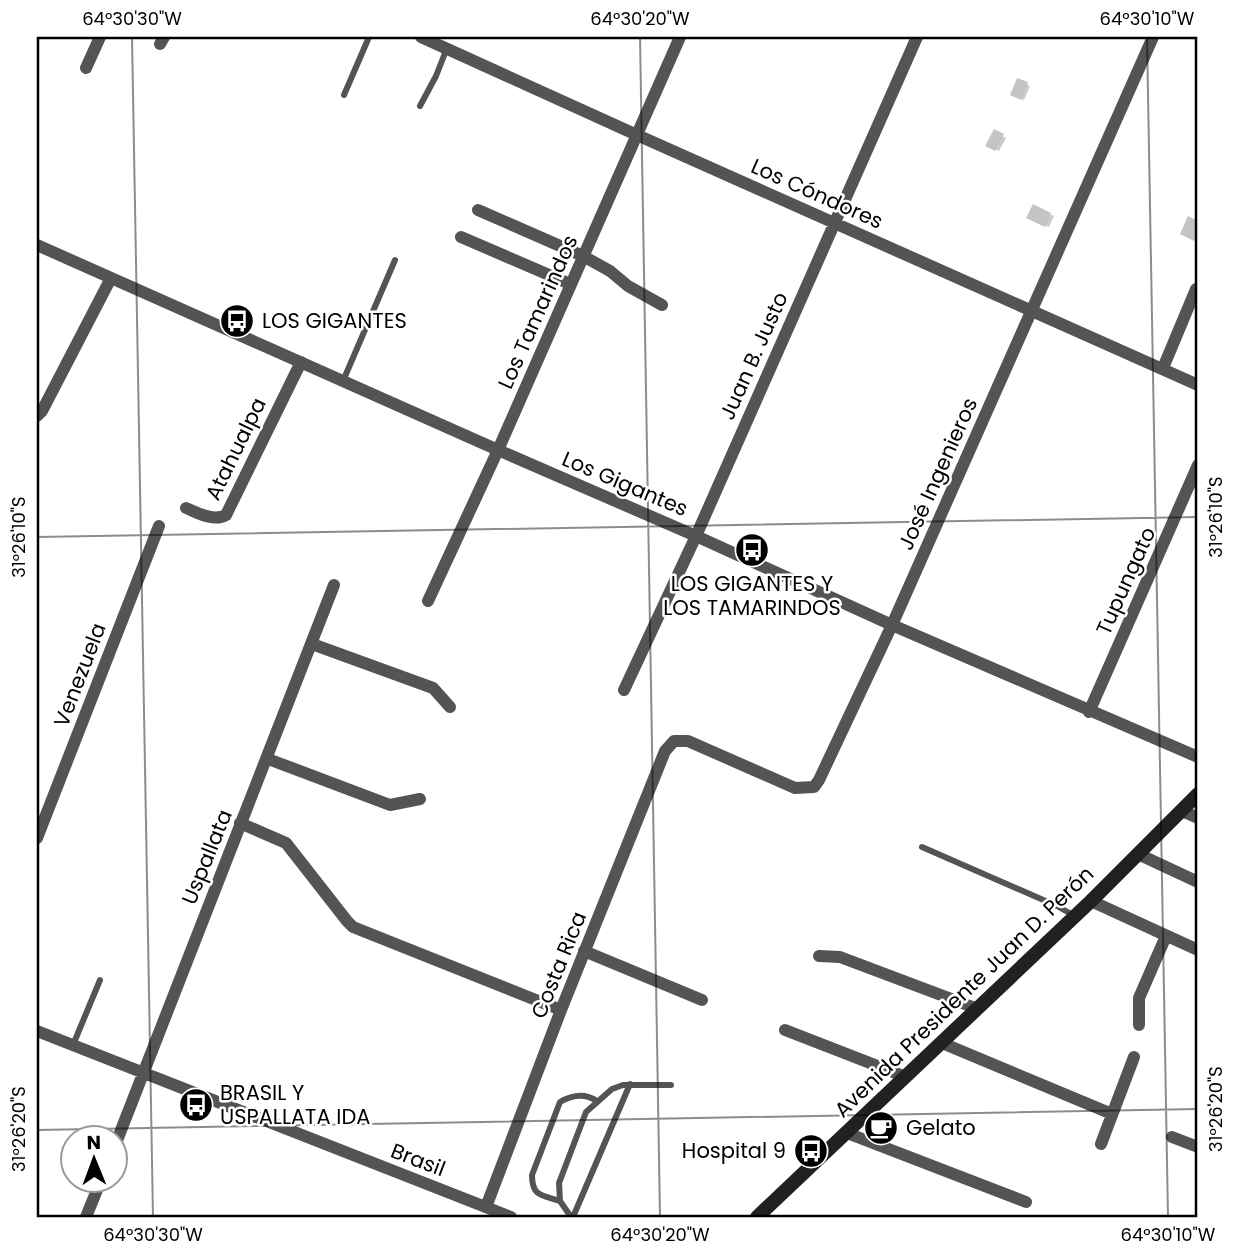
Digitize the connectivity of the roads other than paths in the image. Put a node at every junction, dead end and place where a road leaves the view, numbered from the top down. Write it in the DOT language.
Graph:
graph roads {
  1 [pos="100,37"];
  2 [pos="369,37"];
  3 [pos="421,37"];
  4 [pos="680,37"];
  5 [pos="917,37"];
  6 [pos="1153,37"];
  7 [pos="443,43"];
  8 [pos="86,68"];
  9 [pos="344,95"];
  10 [pos="420,106"];
  11 [pos="637,135"];
  12 [pos="478,210"];
  13 [pos="834,223"];
  14 [pos="460,237"];
  15 [pos="37,245"];
  16 [pos="583,256"];
  17 [pos="395,260"];
  18 [pos="111,278"];
  19 [pos="570,284"];
  20 [pos="1196,289"];
  21 [pos="662,305"];
  22 [pos="1032,311"];
  23 [pos="301,362"];
  24 [pos="1163,368"];
  25 [pos="343,381"];
  26 [pos="1198,385"];
  27 [pos="37,416"];
  28 [pos="498,450"];
  29 [pos="1198,466"];
  30 [pos="186,508"];
  31 [pos="159,526"];
  32 [pos="696,536"];
  33 [pos="334,585"];
  34 [pos="428,601"];
  35 [pos="892,625"];
  36 [pos="312,644"];
  37 [pos="624,690"];
  38 [pos="450,707"];
  39 [pos="1089,712"];
  40 [pos="674,741"];
  41 [pos="1198,757"];
  42 [pos="268,759"];
  43 [pos="1198,794"];
  44 [pos="419,799"];
  45 [pos="1182,811"];
  46 [pos="1198,818"];
  47 [pos="240,823"];
  48 [pos="37,838"];
  49 [pos="922,847"];
  50 [pos="1138,854"];
  51 [pos="1198,881"];
  52 [pos="1091,901"];
  53 [pos="1075,916"];
  54 [pos="1166,936"];
  55 [pos="1198,950"];
  56 [pos="584,951"];
  57 [pos="819,956"];
  58 [pos="100,980"];
  59 [pos="702,1000"];
  60 [pos="978,1009"];
  61 [pos="561,1010"];
  62 [pos="1139,1025"];
  63 [pos="785,1030"];
  64 [pos="37,1031"];
  65 [pos="942,1043"];
  66 [pos="73,1045"];
  67 [pos="1134,1057"];
  68 [pos="143,1073"];
  69 [pos="906,1077"];
  70 [pos="629,1084"];
  71 [pos="671,1085"];
  72 [pos="597,1101"];
  73 [pos="1112,1114"];
  74 [pos="123,1124"];
  75 [pos="847,1133"];
  76 [pos="1172,1137"];
  77 [pos="1101,1144"];
  78 [pos="1198,1147"];
  79 [pos="96,1194"];
  80 [pos="561,1201"];
  81 [pos="1026,1202"];
  82 [pos="486,1207"];
  83 [pos="86,1217"];
  84 [pos="511,1217"];
  85 [pos="572,1217"];
  86 [pos="757,1217"];
  1 -- 8 [label="street"];
  2 -- 9 [label="lane"];
  3 -- 7 [label="street, Los Cóndores"];
  4 -- 11 [label="street, Los Tamarindos"];
  5 -- 13 [label="street, Juan B. Justo"];
  6 -- 22 [label="street, José Ingenieros"];
  7 -- 10 [label="lane"];
  7 -- 11 [label="street, Los Cóndores"];
  11 -- 13 [label="street, Los Cóndores"];
  11 -- 16 [label="street, Los Tamarindos"];
  12 -- 16 [label="street"];
  13 -- 22 [label="street, Los Cóndores"];
  13 -- 32 [label="street, Juan B. Justo"];
  14 -- 19 [label="street"];
  15 -- 18 [label="street, Los Gigantes"];
  16 -- 19 [label="street, Los Tamarindos"];
  16 -- 21 [label="street"];
  17 -- 25 [label="lane"];
  18 -- 23 [label="street, Los Gigantes"];
  18 -- 27 [label="street"];
  19 -- 28 [label="street, Los Tamarindos"];
  20 -- 24 [label="street"];
  22 -- 24 [label="street, Los Cóndores"];
  22 -- 35 [label="street, José Ingenieros"];
  23 -- 25 [label="street, Los Gigantes"];
  23 -- 30 [label="street, Atahualpa"];
  24 -- 26 [label="street, Los Cóndores"];
  25 -- 28 [label="street, Los Gigantes"];
  28 -- 32 [label="street, Los Gigantes"];
  28 -- 34 [label="street, Los Tamarindos"];
  29 -- 39 [label="street, Tupungato"];
  31 -- 48 [label="street, Venezuela"];
  32 -- 35 [label="street, Los Gigantes"];
  32 -- 37 [label="street, Juan B. Justo"];
  33 -- 36 [label="street, Uspallata"];
  35 -- 39 [label="street, Los Gigantes"];
  35 -- 40 [label="street, José Ingenieros"];
  36 -- 38 [label="street"];
  36 -- 42 [label="street, Uspallata"];
  39 -- 41 [label="street, Los Gigantes"];
  40 -- 56 [label="street, Costa Rica"];
  42 -- 44 [label="street"];
  42 -- 47 [label="street, Uspallata"];
  43 -- 45 [label="main road, Avenida Presidente Juan D. Perón"];
  45 -- 46 [label="street"];
  45 -- 50 [label="main road, Avenida Presidente Juan D. Perón"];
  47 -- 61 [label="street"];
  47 -- 68 [label="street, Uspallata"];
  49 -- 53 [label="lane"];
  50 -- 51 [label="street"];
  50 -- 52 [label="main road, Avenida Presidente Juan D. Perón"];
  52 -- 53 [label="main road, Avenida Presidente Juan D. Perón"];
  52 -- 54 [label="street"];
  53 -- 60 [label="main road, Avenida Presidente Juan D. Perón"];
  54 -- 55 [label="street"];
  54 -- 62 [label="street"];
  56 -- 59 [label="street"];
  56 -- 61 [label="street, Costa Rica"];
  57 -- 60 [label="street"];
  58 -- 66 [label="lane"];
  60 -- 65 [label="main road, Avenida Presidente Juan D. Perón"];
  61 -- 82 [label="street, Costa Rica"];
  63 -- 69 [label="street"];
  64 -- 66 [label="street, Brasil"];
  65 -- 69 [label="main road, Avenida Presidente Juan D. Perón"];
  65 -- 73 [label="street"];
  66 -- 68 [label="street, Brasil"];
  67 -- 73 [label="street"];
  68 -- 74 [label="street, Uspallata"];
  68 -- 82 [label="street, Brasil"];
  69 -- 75 [label="main road, Avenida Presidente Juan D. Perón"];
  70 -- 71 [label="lane"];
  70 -- 72 [label="lane"];
  70 -- 85 [label="lane"];
  72 -- 80 [label="lane"];
  72 -- 80 [label="lane"];
  73 -- 77 [label="street"];
  75 -- 81 [label="street"];
  75 -- 86 [label="main road, Avenida Presidente Juan D. Perón"];
  76 -- 78 [label="street"];
  79 -- 83 [label="street"];
  80 -- 85 [label="lane"];
  82 -- 84 [label="street, Brasil"];
}
